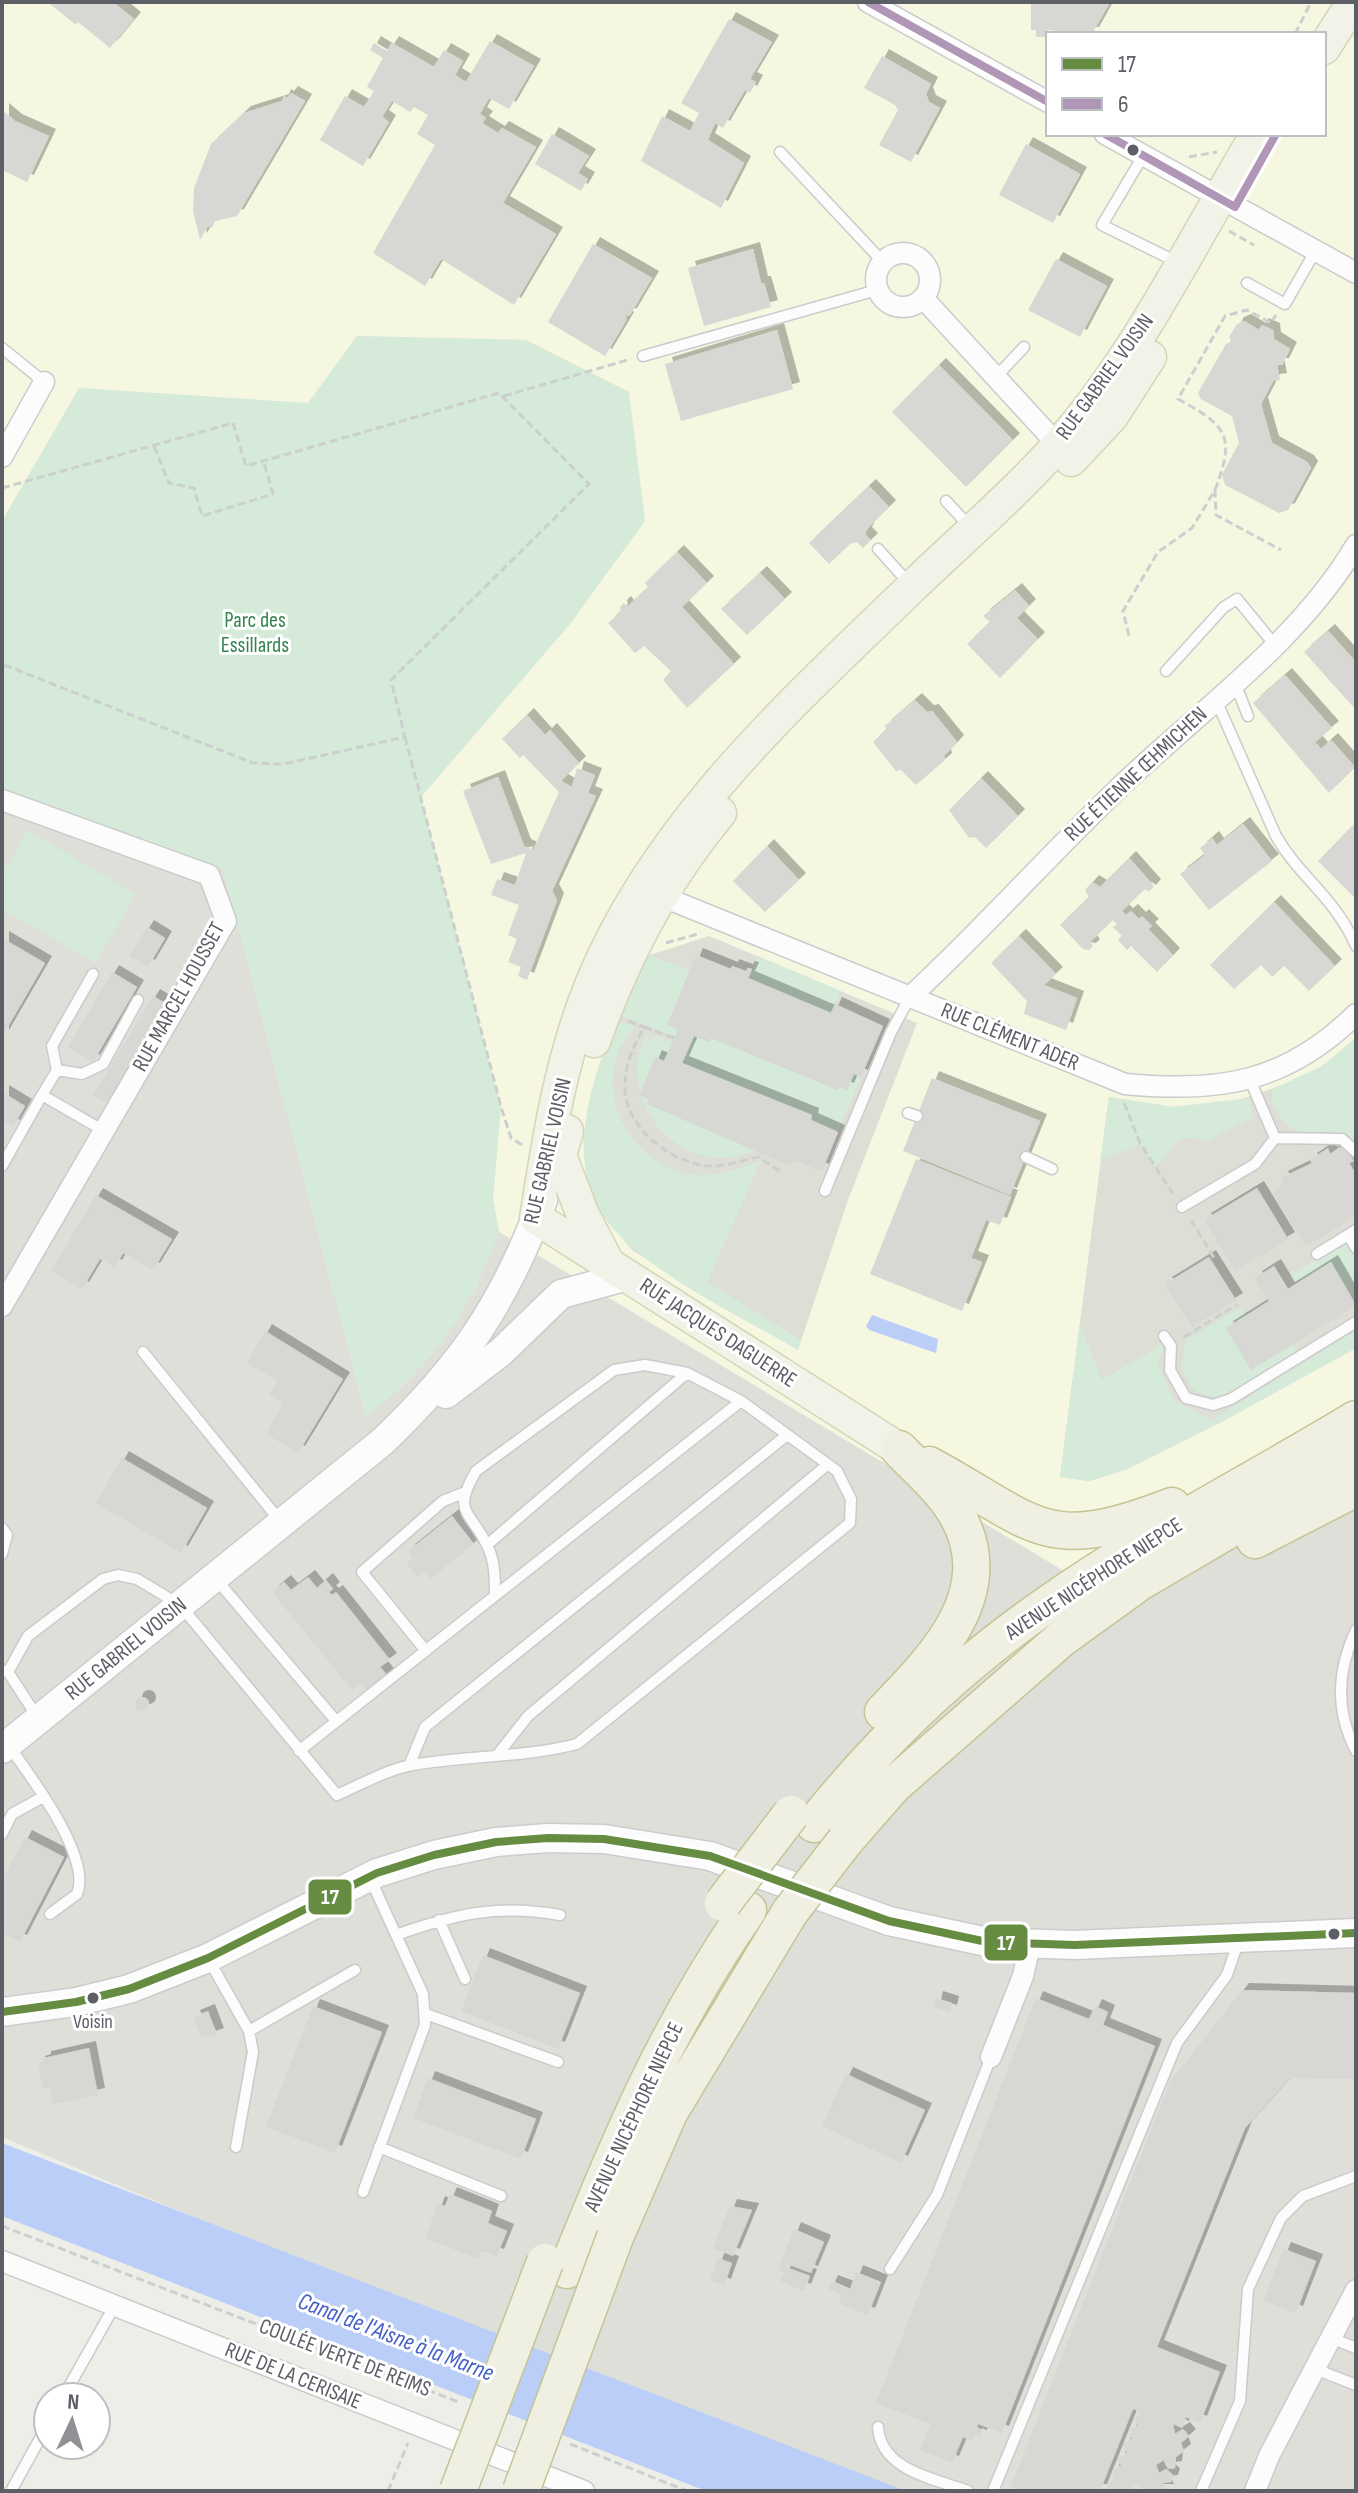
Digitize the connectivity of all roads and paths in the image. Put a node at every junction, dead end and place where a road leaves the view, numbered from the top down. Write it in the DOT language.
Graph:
graph roads {
  1 [pos="868,2"];
  2 [pos="1311,2"];
  3 [pos="1331,2"];
  4 [pos="1353,2"];
  5 [pos="1296,32"];
  6 [pos="1317,32"];
  7 [pos="1326,45"];
  8 [pos="1046,101"];
  9 [pos="1108,136"];
  10 [pos="1256,136"];
  11 [pos="1275,136"];
  12 [pos="780,152"];
  13 [pos="1143,156"];
  14 [pos="1227,202"];
  15 [pos="1316,250"];
  16 [pos="882,261"];
  17 [pos="1182,265"];
  18 [pos="1356,273"];
  19 [pos="1247,283"];
  20 [pos="877,290"];
  21 [pos="923,298"];
  22 [pos="1285,304"];
  23 [pos="1024,347"];
  24 [pos="2,348"];
  25 [pos="643,356"];
  26 [pos="996,377"];
  27 [pos="44,382"];
  28 [pos="503,397"];
  29 [pos="1057,444"];
  30 [pos="154,446"];
  31 [pos="2,457"];
  32 [pos="264,461"];
  33 [pos="2,488"];
  34 [pos="1215,490"];
  35 [pos="946,501"];
  36 [pos="974,530"];
  37 [pos="1356,545"];
  38 [pos="878,549"];
  39 [pos="1281,550"];
  40 [pos="912,587"];
  41 [pos="1129,636"];
  42 [pos="1274,644"];
  43 [pos="2,664"];
  44 [pos="1166,671"];
  45 [pos="1234,681"];
  46 [pos="1215,699"];
  47 [pos="1248,716"];
  48 [pos="405,737"];
  49 [pos="2,800"];
  50 [pos="653,890"];
  51 [pos="709,931"];
  52 [pos="1356,946"];
  53 [pos="652,947"];
  54 [pos="93,974"];
  55 [pos="910,997"];
  56 [pos="138,1000"];
  57 [pos="1356,1014"];
  58 [pos="674,1038"];
  59 [pos="57,1070"];
  60 [pos="1250,1080"];
  61 [pos="42,1095"];
  62 [pos="1122,1096"];
  63 [pos="104,1131"];
  64 [pos="511,1138"];
  65 [pos="1275,1138"];
  66 [pos="1356,1152"];
  67 [pos="560,1155"];
  68 [pos="1026,1157"];
  69 [pos="2,1166"];
  70 [pos="1052,1169"];
  71 [pos="780,1171"];
  72 [pos="825,1191"];
  73 [pos="1182,1207"];
  74 [pos="536,1218"];
  75 [pos="1352,1233"];
  76 [pos="1356,1248"];
  77 [pos="1317,1254"];
  78 [pos="1214,1258"];
  79 [pos="618,1268"];
  80 [pos="1238,1304"];
  81 [pos="2,1306"];
  82 [pos="1356,1322"];
  83 [pos="1164,1336"];
  84 [pos="1171,1346"];
  85 [pos="143,1352"];
  86 [pos="687,1373"];
  87 [pos="741,1401"];
  88 [pos="1356,1419"];
  89 [pos="787,1435"];
  90 [pos="382,1442"];
  91 [pos="899,1449"];
  92 [pos="1356,1455"];
  93 [pos="1282,1464"];
  94 [pos="827,1465"];
  95 [pos="1356,1488"];
  96 [pos="463,1493"];
  97 [pos="282,1523"];
  98 [pos="2,1528"];
  99 [pos="487,1545"];
  100 [pos="2,1554"];
  101 [pos="215,1577"];
  102 [pos="495,1595"];
  103 [pos="180,1605"];
  104 [pos="1356,1630"];
  105 [pos="1061,1639"];
  106 [pos="426,1651"];
  107 [pos="5,1671"];
  108 [pos="39,1719"];
  109 [pos="336,1721"];
  110 [pos="5,1747"];
  111 [pos="299,1751"];
  112 [pos="1356,1751"];
  113 [pos="498,1754"];
  114 [pos="409,1766"];
  115 [pos="43,1797"];
  116 [pos="802,1819"];
  117 [pos="2,1834"];
  118 [pos="369,1877"];
  119 [pos="50,1914"];
  120 [pos="560,1915"];
  121 [pos="439,1920"];
  122 [pos="1356,1933"];
  123 [pos="396,1935"];
  124 [pos="1240,1938"];
  125 [pos="1030,1945"];
  126 [pos="208,1958"];
  127 [pos="355,1970"];
  128 [pos="465,1979"];
  129 [pos="2,2012"];
  130 [pos="426,2014"];
  131 [pos="249,2031"];
  132 [pos="991,2057"];
  133 [pos="558,2062"];
  134 [pos="236,2147"];
  135 [pos="379,2147"];
  136 [pos="1356,2176"];
  137 [pos="363,2192"];
  138 [pos="501,2196"];
  139 [pos="2,2226"];
  140 [pos="2,2261"];
  141 [pos="556,2266"];
  142 [pos="890,2269"];
  143 [pos="1356,2291"];
  144 [pos="115,2305"];
  145 [pos="1331,2338"];
  146 [pos="1356,2348"];
  147 [pos="1315,2369"];
  148 [pos="72,2381"];
  149 [pos="1356,2385"];
  150 [pos="469,2406"];
  151 [pos="415,2424"];
  152 [pos="878,2427"];
  153 [pos="569,2444"];
  154 [pos="32,2453"];
  155 [pos="11,2491"];
  156 [pos="388,2491"];
  157 [pos="458,2491"];
  158 [pos="484,2491"];
  159 [pos="521,2491"];
  160 [pos="584,2491"];
  161 [pos="687,2491"];
  162 [pos="968,2491"];
  163 [pos="993,2491"];
  164 [pos="1201,2491"];
  165 [pos="1255,2491"];
  1 -- 8 [label="street"];
  2 -- 5 [label="path"];
  3 -- 6 [label="main road"];
  4 -- 7 [label="main road"];
  9 -- 13 [label="street"];
  10 -- 14 [label="main road, RUE GABRIEL VOISIN"];
  11 -- 14 [label="main road"];
  12 -- 16 [label="lane"];
  13 -- 14 [label="street"];
  13 -- 17 [label="lane"];
  14 -- 15 [label="street"];
  14 -- 17 [label="main road, RUE GABRIEL VOISIN"];
  14 -- 50 [label="main road"];
  15 -- 18 [label="street"];
  15 -- 22 [label="lane"];
  16 -- 20 [label="street"];
  16 -- 21 [label="street"];
  17 -- 29 [label="main road, RUE GABRIEL VOISIN"];
  19 -- 22 [label="lane"];
  20 -- 21 [label="street"];
  20 -- 25 [label="lane"];
  21 -- 26 [label="street"];
  22 -- 34 [label="path"];
  23 -- 26 [label="lane"];
  24 -- 27 [label="lane"];
  25 -- 28 [label="path"];
  26 -- 29 [label="street"];
  27 -- 31 [label="street"];
  28 -- 32 [label="path"];
  28 -- 48 [label="path"];
  29 -- 36 [label="main road, RUE GABRIEL VOISIN"];
  30 -- 32 [label="path"];
  30 -- 32 [label="path"];
  30 -- 33 [label="path"];
  34 -- 39 [label="path"];
  34 -- 41 [label="path"];
  35 -- 36 [label="lane"];
  36 -- 40 [label="main road, RUE GABRIEL VOISIN"];
  37 -- 42 [label="street, RUE ÉTIENNE ŒHMICHEN"];
  38 -- 40 [label="lane"];
  40 -- 50 [label="main road, RUE GABRIEL VOISIN"];
  42 -- 44 [label="lane"];
  42 -- 45 [label="street, RUE ÉTIENNE ŒHMICHEN"];
  43 -- 48 [label="path"];
  45 -- 46 [label="street, RUE ÉTIENNE ŒHMICHEN"];
  45 -- 47 [label="lane"];
  46 -- 52 [label="lane"];
  46 -- 55 [label="street, RUE ÉTIENNE ŒHMICHEN"];
  48 -- 64 [label="path"];
  49 -- 63 [label="street, RUE MARCEL HOUSSET"];
  50 -- 55 [label="street, RUE CLÉMENT ADER"];
  50 -- 67 [label="main road"];
  50 -- 74 [label="main road, RUE GABRIEL VOISIN"];
  51 -- 53 [label="path"];
  54 -- 59 [label="lane"];
  55 -- 60 [label="street, RUE CLÉMENT ADER"];
  55 -- 72 [label="lane"];
  56 -- 59 [label="lane"];
  57 -- 60 [label="street, RUE CLÉMENT ADER"];
  58 -- 71 [label="path"];
  59 -- 61 [label="lane"];
  60 -- 65 [label="lane"];
  61 -- 63 [label="lane"];
  61 -- 69 [label="lane"];
  62 -- 73 [label="path"];
  63 -- 81 [label="street, RUE MARCEL HOUSSET"];
  65 -- 66 [label="lane"];
  65 -- 73 [label="lane"];
  67 -- 74 [label="street"];
  67 -- 79 [label="main road"];
  68 -- 70 [label="lane"];
  73 -- 78 [label="path"];
  74 -- 79 [label="main road, RUE JACQUES DAGUERRE"];
  74 -- 90 [label="street, RUE GABRIEL VOISIN"];
  75 -- 76 [label="lane"];
  75 -- 77 [label="lane"];
  79 -- 90 [label="street"];
  79 -- 91 [label="main road, RUE JACQUES DAGUERRE"];
  80 -- 84 [label="path"];
  82 -- 84 [label="lane"];
  83 -- 84 [label="lane"];
  85 -- 97 [label="lane"];
  86 -- 87 [label="lane"];
  86 -- 96 [label="lane"];
  86 -- 99 [label="lane"];
  87 -- 89 [label="lane"];
  87 -- 102 [label="lane"];
  88 -- 93 [label="highway, AVENUE NICÉPHORE NIEPCE"];
  89 -- 94 [label="lane"];
  89 -- 114 [label="lane"];
  90 -- 97 [label="street, RUE GABRIEL VOISIN"];
  91 -- 93 [label="highway"];
  91 -- 116 [label="highway"];
  92 -- 105 [label="highway, AVENUE NICÉPHORE NIEPCE"];
  93 -- 116 [label="highway, AVENUE NICÉPHORE NIEPCE"];
  94 -- 113 [label="lane"];
  94 -- 113 [label="lane"];
  95 -- 105 [label="highway"];
  96 -- 99 [label="lane"];
  96 -- 106 [label="lane"];
  97 -- 101 [label="street, RUE GABRIEL VOISIN"];
  98 -- 100 [label="lane"];
  99 -- 102 [label="lane"];
  101 -- 103 [label="street, RUE GABRIEL VOISIN"];
  101 -- 109 [label="lane"];
  102 -- 106 [label="lane"];
  103 -- 107 [label="lane"];
  103 -- 108 [label="street, RUE GABRIEL VOISIN"];
  103 -- 111 [label="lane"];
  104 -- 112 [label="lane"];
  105 -- 159 [label="highway, AVENUE NICÉPHORE NIEPCE, bridge"];
  106 -- 109 [label="lane"];
  107 -- 108 [label="lane"];
  108 -- 110 [label="street, RUE GABRIEL VOISIN"];
  109 -- 111 [label="lane"];
  110 -- 115 [label="lane"];
  111 -- 114 [label="lane"];
  113 -- 114 [label="lane"];
  115 -- 117 [label="lane"];
  115 -- 119 [label="lane"];
  116 -- 141 [label="highway, AVENUE NICÉPHORE NIEPCE"];
  118 -- 123 [label="lane"];
  118 -- 125 [label="street"];
  118 -- 126 [label="street"];
  120 -- 121 [label="lane"];
  121 -- 123 [label="lane"];
  121 -- 128 [label="lane"];
  122 -- 124 [label="street"];
  123 -- 130 [label="lane"];
  124 -- 125 [label="street"];
  124 -- 163 [label="lane"];
  125 -- 132 [label="street"];
  126 -- 129 [label="street"];
  126 -- 131 [label="lane"];
  127 -- 131 [label="lane"];
  130 -- 133 [label="lane"];
  130 -- 135 [label="lane"];
  131 -- 134 [label="lane"];
  132 -- 142 [label="lane"];
  135 -- 137 [label="lane"];
  135 -- 138 [label="lane"];
  136 -- 164 [label="lane"];
  139 -- 150 [label="path, COULÉE VERTE DE REIMS"];
  140 -- 144 [label="street, RUE DE LA CERISAIE"];
  141 -- 157 [label="highway, bridge"];
  141 -- 158 [label="highway"];
  143 -- 145 [label="street"];
  144 -- 148 [label="lane"];
  144 -- 151 [label="street, RUE DE LA CERISAIE"];
  145 -- 146 [label="lane"];
  145 -- 147 [label="street"];
  147 -- 149 [label="lane"];
  147 -- 165 [label="street"];
  151 -- 156 [label="path"];
  151 -- 160 [label="street, RUE DE LA CERISAIE"];
  152 -- 162 [label="lane"];
  153 -- 161 [label="path"];
  154 -- 155 [label="lane"];
}
